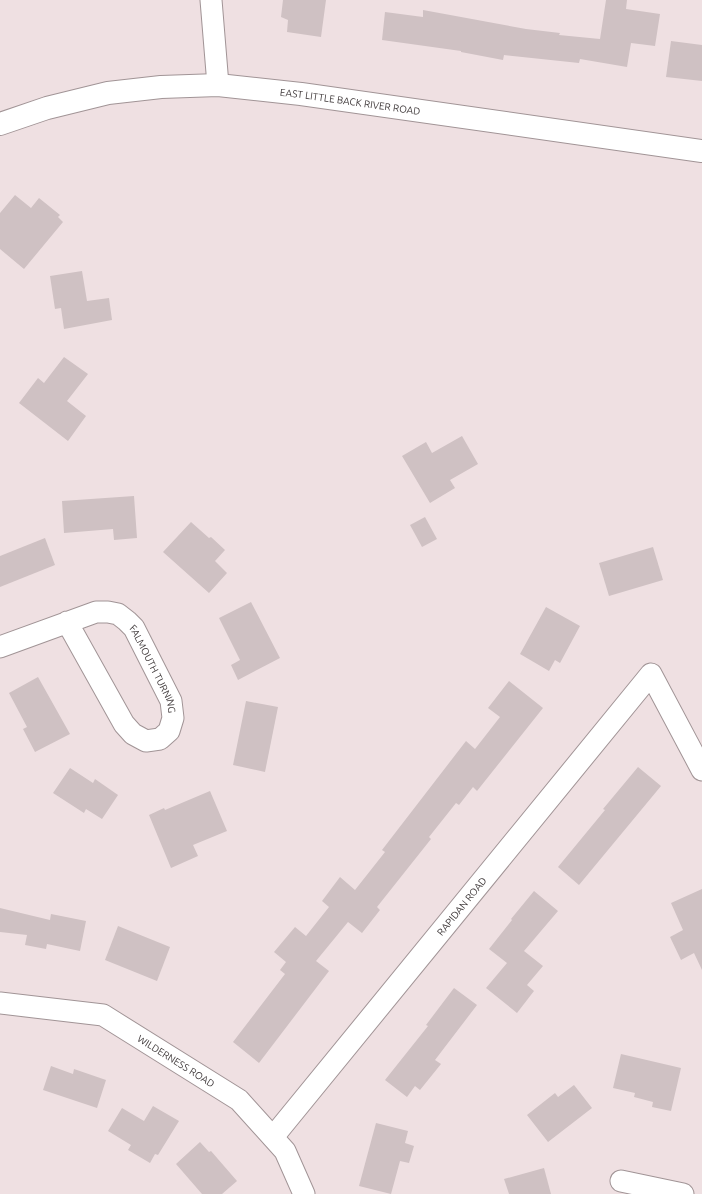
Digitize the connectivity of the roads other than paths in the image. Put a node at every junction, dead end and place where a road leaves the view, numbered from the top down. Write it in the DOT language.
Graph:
graph roads {
  1 [pos="211,0"];
  2 [pos="218,85"];
  3 [pos="0,124"];
  4 [pos="702,151"];
  5 [pos="67,622"];
  6 [pos="0,647"];
  7 [pos="702,770"];
  8 [pos="0,1003"];
  9 [pos="273,1137"];
  10 [pos="621,1180"];
  11 [pos="304,1194"];
  12 [pos="683,1194"];
  1 -- 2 [label="street"];
  2 -- 3 [label="street, EAST LITTLE BACK RIVER ROAD"];
  2 -- 4 [label="street, EAST LITTLE BACK RIVER ROAD"];
  5 -- 5 [label="street, FALMOUTH TURNING"];
  5 -- 6 [label="street, FALMOUTH TURNING"];
  7 -- 9 [label="street, RAPIDAN ROAD"];
  8 -- 9 [label="street, WILDERNESS ROAD"];
  9 -- 11 [label="street, WILDERNESS ROAD"];
  10 -- 12 [label="street"];
}
